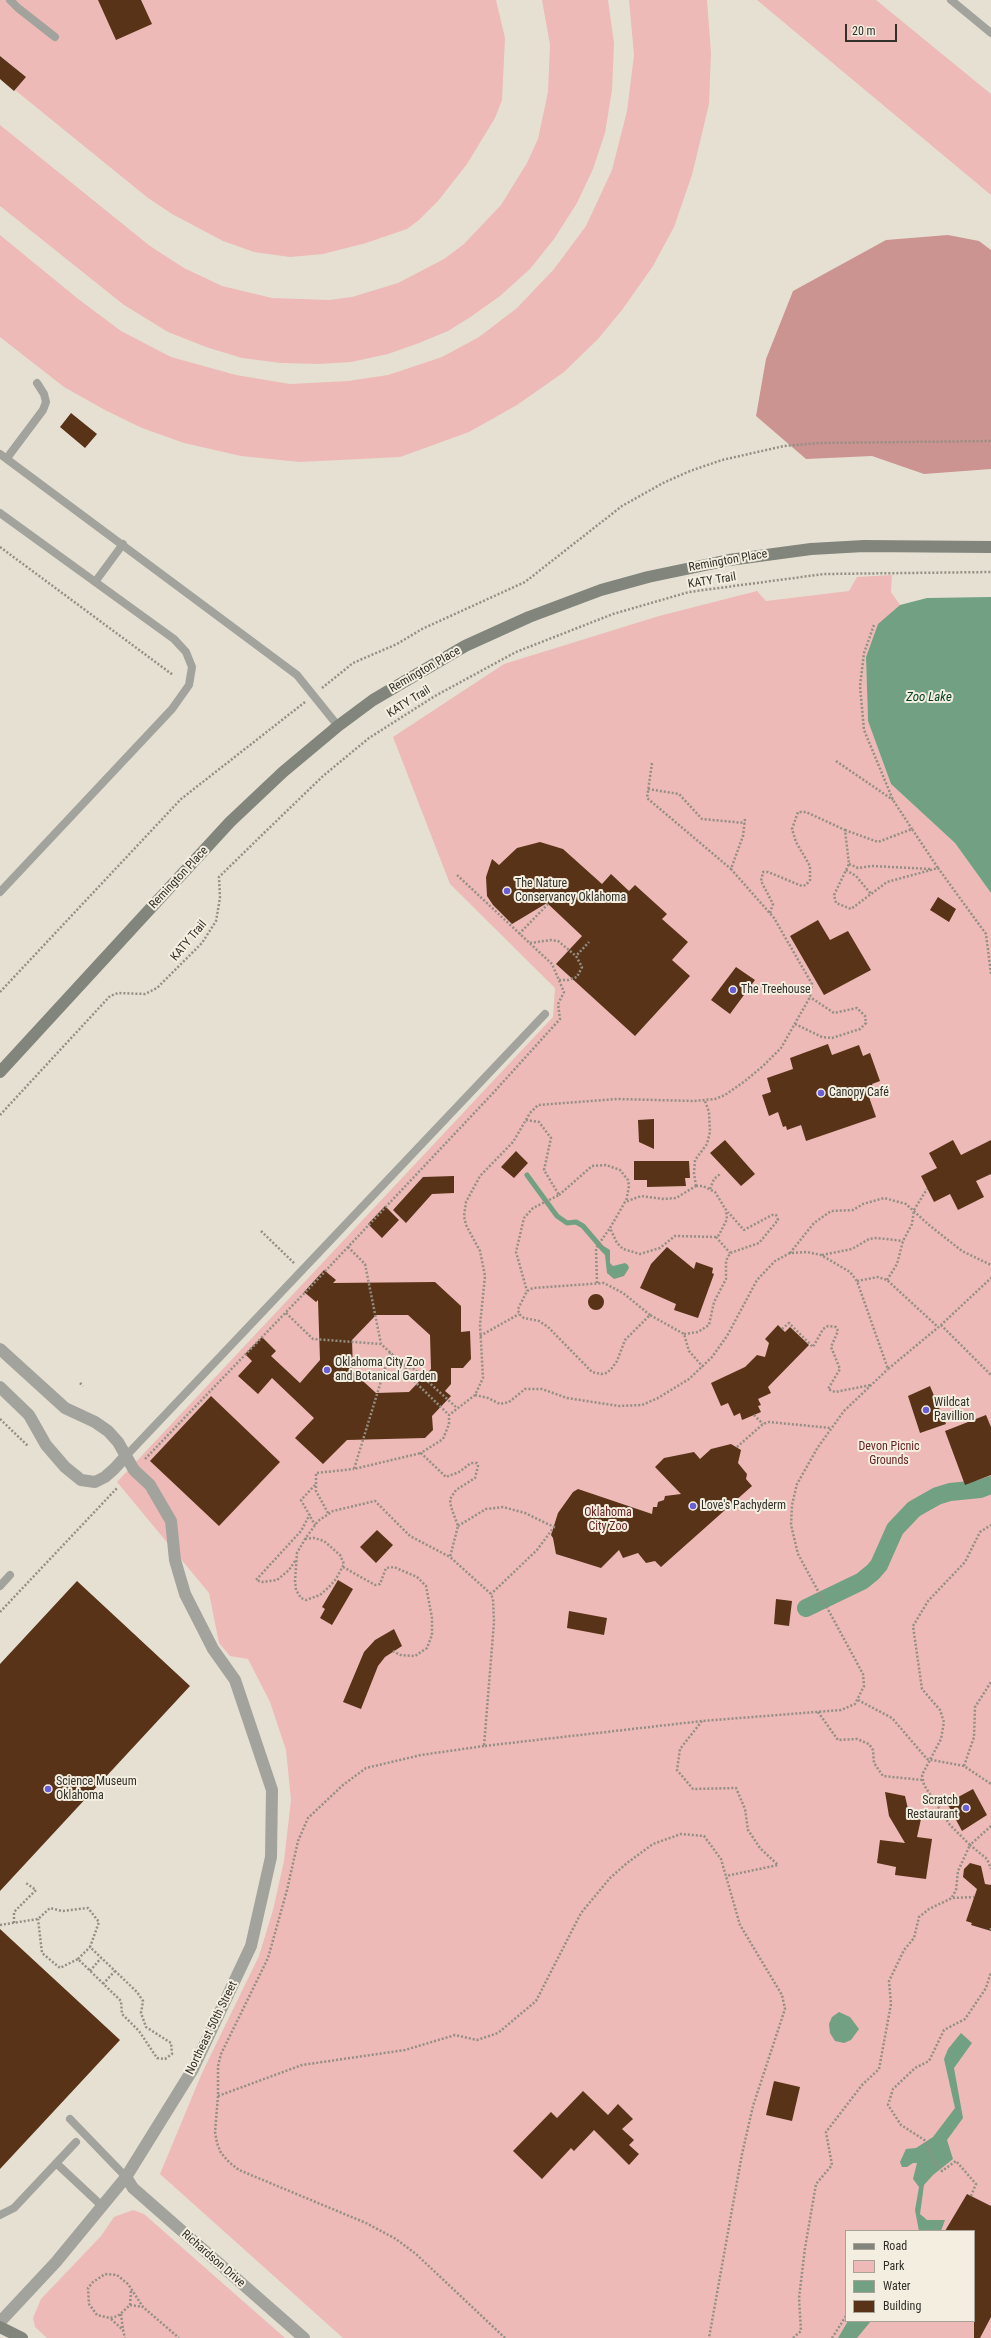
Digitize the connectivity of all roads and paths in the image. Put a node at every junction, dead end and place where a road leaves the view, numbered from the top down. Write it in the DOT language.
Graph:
graph roads {
  1 [pos="10,0"];
  2 [pos="951,0"];
  3 [pos="991,32"];
  4 [pos="55,37"];
  5 [pos="37,383"];
  6 [pos="991,441"];
  7 [pos="3,456"];
  8 [pos="0,513"];
  9 [pos="123,544"];
  10 [pos="0,547"];
  11 [pos="991,547"];
  12 [pos="991,572"];
  13 [pos="95,582"];
  14 [pos="874,625"];
  15 [pos="173,675"];
  16 [pos="330,681"];
  17 [pos="297,709"];
  18 [pos="338,726"];
  19 [pos="836,761"];
  20 [pos="652,762"];
  21 [pos="648,789"];
  22 [pos="893,800"];
  23 [pos="745,819"];
  24 [pos="745,823"];
  25 [pos="912,829"];
  26 [pos="845,830"];
  27 [pos="849,864"];
  28 [pos="938,868"];
  29 [pos="731,869"];
  30 [pos="935,869"];
  31 [pos="846,870"];
  32 [pos="0,892"];
  33 [pos="871,894"];
  34 [pos="548,904"];
  35 [pos="770,913"];
  36 [pos="520,934"];
  37 [pos="589,942"];
  38 [pos="529,943"];
  39 [pos="576,956"];
  40 [pos="991,974"];
  41 [pos="559,980"];
  42 [pos="0,992"];
  43 [pos="810,997"];
  44 [pos="545,1014"];
  45 [pos="795,1024"];
  46 [pos="0,1072"];
  47 [pos="705,1101"];
  48 [pos="0,1115"];
  49 [pos="526,1120"];
  50 [pos="720,1174"];
  51 [pos="696,1186"];
  52 [pos="710,1189"];
  53 [pos="928,1189"];
  54 [pos="559,1195"];
  55 [pos="625,1202"];
  56 [pos="726,1210"];
  57 [pos="914,1210"];
  58 [pos="610,1228"];
  59 [pos="261,1231"];
  60 [pos="716,1237"];
  61 [pos="903,1241"];
  62 [pos="348,1247"];
  63 [pos="730,1253"];
  64 [pos="790,1253"];
  65 [pos="821,1255"];
  66 [pos="991,1265"];
  67 [pos="301,1270"];
  68 [pos="991,1278"];
  69 [pos="887,1280"];
  70 [pos="857,1281"];
  71 [pos="315,1282"];
  72 [pos="597,1283"];
  73 [pos="528,1291"];
  74 [pos="519,1314"];
  75 [pos="650,1315"];
  76 [pos="941,1325"];
  77 [pos="938,1327"];
  78 [pos="782,1329"];
  79 [pos="684,1334"];
  80 [pos="480,1336"];
  81 [pos="381,1344"];
  82 [pos="0,1349"];
  83 [pos="390,1352"];
  84 [pos="234,1365"];
  85 [pos="405,1366"];
  86 [pos="702,1367"];
  87 [pos="888,1369"];
  88 [pos="991,1375"];
  89 [pos="80,1383"];
  90 [pos="871,1385"];
  91 [pos="83,1386"];
  92 [pos="0,1387"];
  93 [pos="475,1395"];
  94 [pos="456,1408"];
  95 [pos="450,1414"];
  96 [pos="754,1415"];
  97 [pos="0,1419"];
  98 [pos="763,1424"];
  99 [pos="831,1428"];
  100 [pos="24,1442"];
  101 [pos="737,1447"];
  102 [pos="421,1453"];
  103 [pos="125,1457"];
  104 [pos="354,1469"];
  105 [pos="315,1485"];
  106 [pos="328,1513"];
  107 [pos="310,1514"];
  108 [pos="315,1525"];
  109 [pos="991,1525"];
  110 [pos="458,1526"];
  111 [pos="305,1539"];
  112 [pos="450,1557"];
  113 [pos="296,1560"];
  114 [pos="343,1567"];
  115 [pos="10,1576"];
  116 [pos="0,1586"];
  117 [pos="491,1594"];
  118 [pos="393,1651"];
  119 [pos="991,1682"];
  120 [pos="858,1700"];
  121 [pos="818,1712"];
  122 [pos="702,1721"];
  123 [pos="484,1746"];
  124 [pos="931,1761"];
  125 [pos="964,1766"];
  126 [pos="922,1780"];
  127 [pos="991,1784"];
  128 [pos="991,1826"];
  129 [pos="970,1845"];
  130 [pos="991,1870"];
  131 [pos="726,1876"];
  132 [pos="26,1883"];
  133 [pos="974,1897"];
  134 [pos="952,1898"];
  135 [pos="38,1919"];
  136 [pos="14,1923"];
  137 [pos="0,1926"];
  138 [pos="90,1947"];
  139 [pos="101,1958"];
  140 [pos="78,1959"];
  141 [pos="90,1971"];
  142 [pos="115,1971"];
  143 [pos="991,1972"];
  144 [pos="103,1984"];
  145 [pos="218,2096"];
  146 [pos="70,2119"];
  147 [pos="76,2142"];
  148 [pos="56,2163"];
  149 [pos="126,2177"];
  150 [pos="971,2196"];
  151 [pos="102,2206"];
  152 [pos="0,2215"];
  153 [pos="131,2291"];
  154 [pos="130,2304"];
  155 [pos="143,2307"];
  156 [pos="121,2314"];
  157 [pos="110,2318"];
  158 [pos="845,2318"];
  159 [pos="0,2322"];
  160 [pos="0,2327"];
  161 [pos="123,2330"];
  162 [pos="22,2338"];
  163 [pos="125,2338"];
  164 [pos="179,2338"];
  165 [pos="304,2338"];
  166 [pos="505,2338"];
  167 [pos="709,2338"];
  168 [pos="793,2338"];
  169 [pos="832,2338"];
  1 -- 4 [label="lane"];
  2 -- 3 [label="lane"];
  5 -- 7 [label="lane"];
  6 -- 16 [label="path"];
  7 -- 9 [label="lane"];
  8 -- 13 [label="lane"];
  9 -- 13 [label="lane"];
  9 -- 18 [label="lane"];
  10 -- 15 [label="path"];
  11 -- 18 [label="main road, Remington Place"];
  12 -- 48 [label="path, KATY Trail"];
  13 -- 32 [label="lane"];
  14 -- 22 [label="path"];
  17 -- 42 [label="path"];
  18 -- 46 [label="main road, Remington Place"];
  19 -- 22 [label="path"];
  20 -- 21 [label="path"];
  21 -- 24 [label="path"];
  21 -- 29 [label="path"];
  22 -- 25 [label="path"];
  23 -- 24 [label="path"];
  24 -- 29 [label="path"];
  25 -- 26 [label="path"];
  25 -- 28 [label="path"];
  26 -- 27 [label="path"];
  26 -- 35 [label="path"];
  27 -- 30 [label="path"];
  27 -- 31 [label="path"];
  28 -- 30 [label="path"];
  28 -- 40 [label="path"];
  29 -- 35 [label="path"];
  30 -- 33 [label="path"];
  31 -- 33 [label="path"];
  31 -- 33 [label="path"];
  34 -- 36 [label="path"];
  35 -- 43 [label="path"];
  37 -- 39 [label="path"];
  38 -- 39 [label="path"];
  39 -- 41 [label="path"];
  43 -- 45 [label="path"];
  43 -- 45 [label="path"];
  44 -- 67 [label="lane"];
  45 -- 47 [label="path"];
  47 -- 49 [label="path"];
  47 -- 51 [label="path"];
  49 -- 54 [label="path"];
  49 -- 80 [label="path"];
  50 -- 52 [label="path"];
  51 -- 52 [label="path"];
  51 -- 55 [label="path"];
  52 -- 56 [label="path"];
  53 -- 57 [label="path"];
  54 -- 55 [label="path"];
  54 -- 73 [label="path"];
  55 -- 58 [label="path"];
  56 -- 60 [label="path"];
  56 -- 63 [label="path"];
  57 -- 61 [label="path"];
  57 -- 64 [label="path"];
  57 -- 66 [label="path"];
  58 -- 60 [label="path"];
  58 -- 72 [label="path"];
  59 -- 67 [label="path"];
  60 -- 63 [label="path"];
  61 -- 65 [label="path"];
  61 -- 69 [label="path"];
  62 -- 81 [label="path"];
  63 -- 79 [label="path"];
  64 -- 65 [label="path"];
  64 -- 86 [label="path"];
  65 -- 70 [label="path"];
  67 -- 71 [label="path"];
  67 -- 103 [label="lane"];
  68 -- 76 [label="path"];
  69 -- 70 [label="path"];
  69 -- 77 [label="path"];
  70 -- 87 [label="path"];
  72 -- 73 [label="path"];
  72 -- 75 [label="path"];
  73 -- 74 [label="path"];
  74 -- 75 [label="path"];
  74 -- 80 [label="path"];
  75 -- 79 [label="path"];
  76 -- 77 [label="path"];
  76 -- 88 [label="path"];
  77 -- 87 [label="path"];
  78 -- 90 [label="path"];
  79 -- 86 [label="path"];
  80 -- 93 [label="path"];
  81 -- 83 [label="path"];
  81 -- 84 [label="path"];
  82 -- 103 [label="street, Northeast 50th Street"];
  83 -- 85 [label="path"];
  83 -- 104 [label="path"];
  85 -- 94 [label="path"];
  85 -- 95 [label="path"];
  86 -- 93 [label="path"];
  87 -- 90 [label="path"];
  89 -- 91 [label="path"];
  90 -- 99 [label="path"];
  92 -- 103 [label="street"];
  93 -- 94 [label="path"];
  94 -- 95 [label="path"];
  95 -- 102 [label="path"];
  96 -- 98 [label="path"];
  97 -- 100 [label="path"];
  98 -- 99 [label="path"];
  98 -- 101 [label="path"];
  99 -- 120 [label="path"];
  102 -- 104 [label="path"];
  102 -- 110 [label="path"];
  103 -- 149 [label="street, Northeast 50th Street"];
  104 -- 105 [label="path"];
  105 -- 106 [label="path"];
  105 -- 107 [label="path"];
  106 -- 108 [label="path"];
  106 -- 112 [label="path"];
  107 -- 108 [label="path"];
  107 -- 113 [label="path"];
  108 -- 111 [label="path"];
  109 -- 124 [label="path"];
  110 -- 112 [label="path"];
  110 -- 117 [label="path"];
  111 -- 113 [label="path"];
  111 -- 114 [label="path"];
  112 -- 117 [label="path"];
  113 -- 114 [label="path"];
  114 -- 118 [label="path"];
  115 -- 116 [label="lane"];
  117 -- 123 [label="path"];
  119 -- 125 [label="path"];
  120 -- 121 [label="path"];
  120 -- 124 [label="path"];
  121 -- 122 [label="path"];
  121 -- 126 [label="path"];
  122 -- 123 [label="path"];
  122 -- 131 [label="path"];
  123 -- 145 [label="path"];
  124 -- 125 [label="path"];
  124 -- 126 [label="path"];
  125 -- 127 [label="path"];
  126 -- 129 [label="path"];
  128 -- 129 [label="path"];
  129 -- 130 [label="path"];
  129 -- 134 [label="path"];
  131 -- 145 [label="path"];
  131 -- 167 [label="path"];
  132 -- 136 [label="path"];
  133 -- 134 [label="path"];
  134 -- 168 [label="path"];
  135 -- 136 [label="path"];
  135 -- 138 [label="path"];
  135 -- 140 [label="path"];
  136 -- 137 [label="path"];
  138 -- 139 [label="path"];
  138 -- 140 [label="path"];
  139 -- 141 [label="path"];
  139 -- 142 [label="path"];
  140 -- 141 [label="path"];
  141 -- 144 [label="path"];
  142 -- 144 [label="path"];
  142 -- 144 [label="path"];
  143 -- 150 [label="path"];
  145 -- 166 [label="path"];
  146 -- 149 [label="lane"];
  147 -- 148 [label="lane"];
  148 -- 151 [label="lane"];
  148 -- 152 [label="lane"];
  149 -- 151 [label="street, Northeast 50th Street"];
  149 -- 165 [label="street, Richardson Drive"];
  151 -- 159 [label="street, Northeast 50th Street"];
  153 -- 154 [label="path"];
  153 -- 155 [label="path"];
  153 -- 157 [label="path"];
  154 -- 155 [label="path"];
  154 -- 156 [label="path"];
  155 -- 164 [label="path"];
  156 -- 157 [label="path"];
  156 -- 161 [label="path"];
  157 -- 161 [label="path"];
  158 -- 169 [label="path"];
  160 -- 162 [label="main road"];
  161 -- 163 [label="path"];
}
